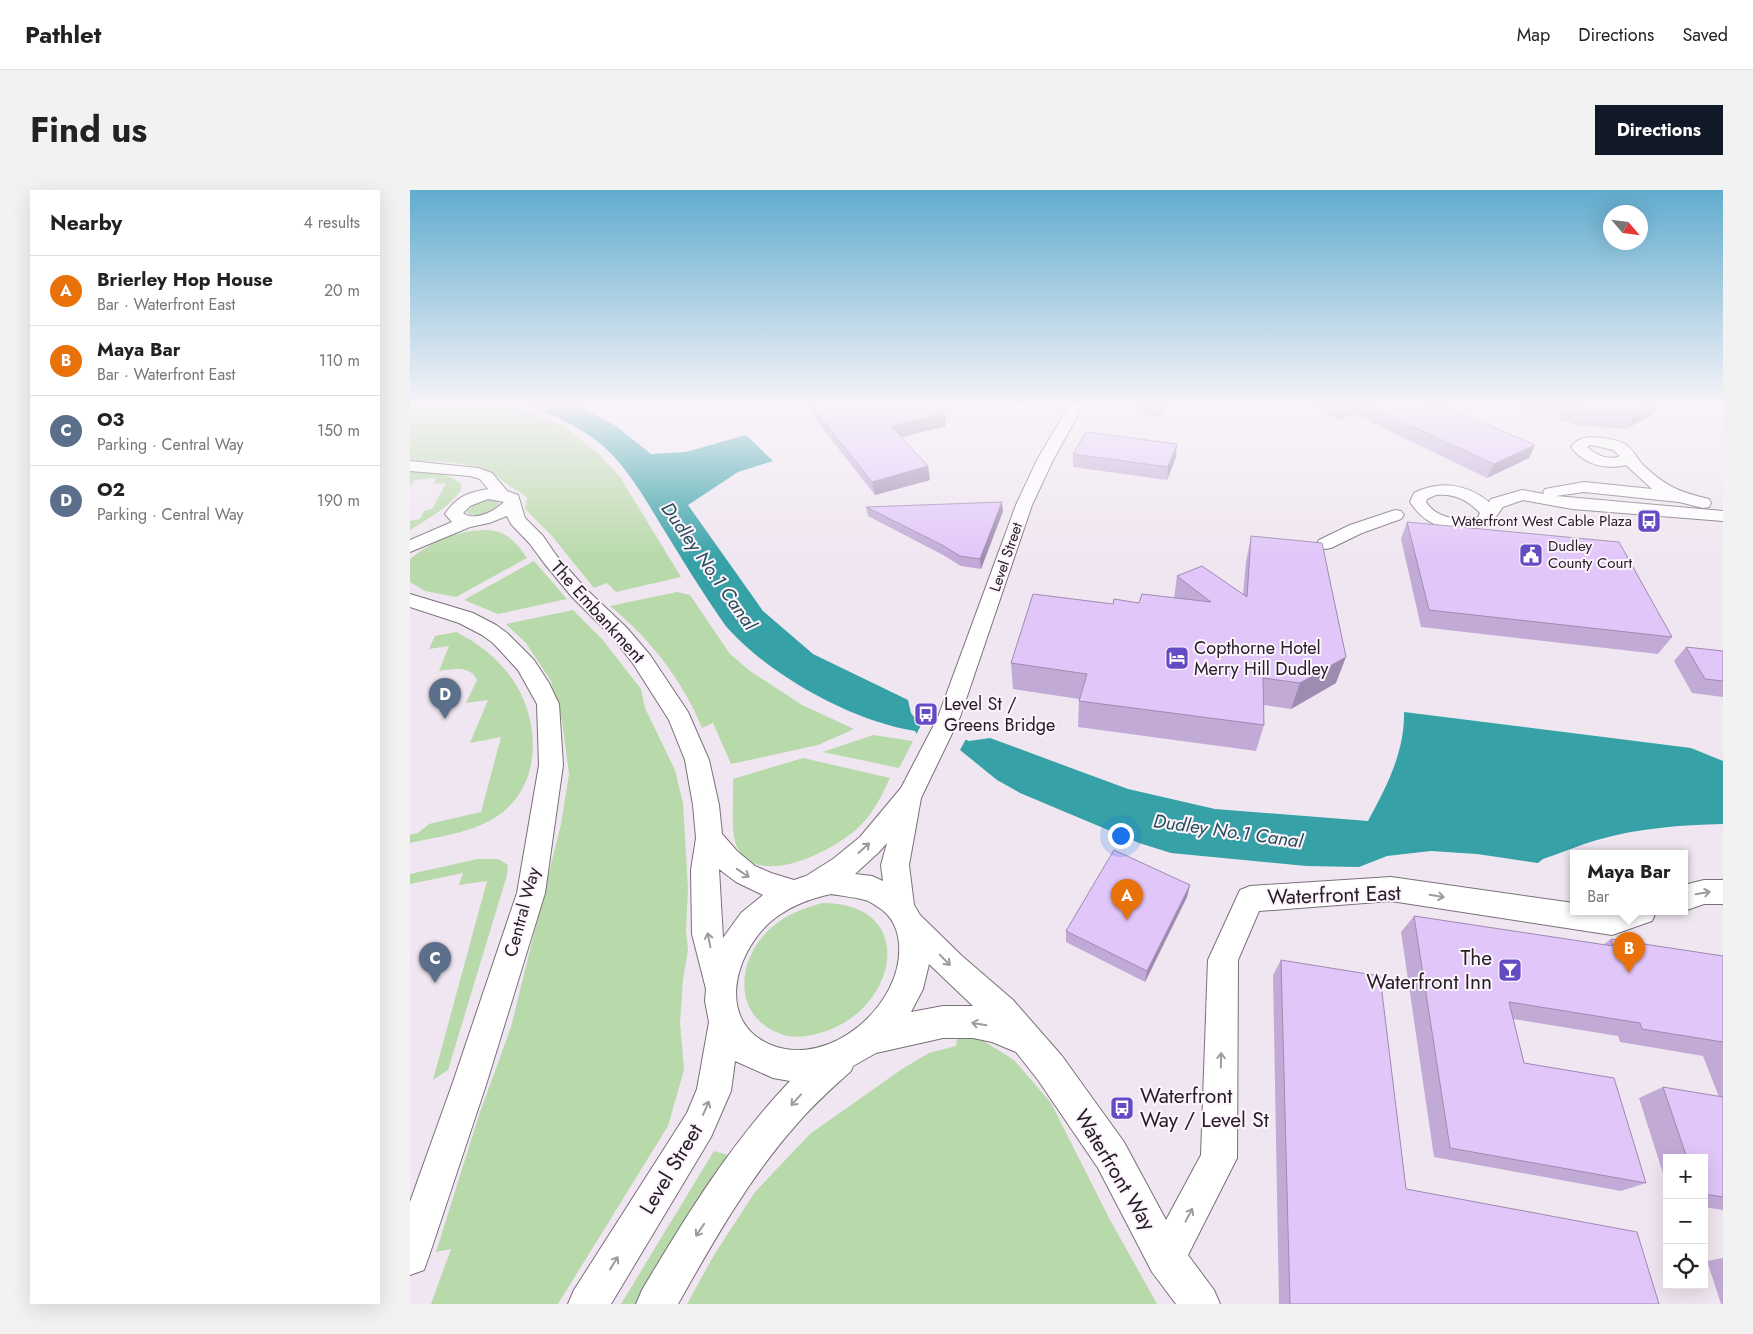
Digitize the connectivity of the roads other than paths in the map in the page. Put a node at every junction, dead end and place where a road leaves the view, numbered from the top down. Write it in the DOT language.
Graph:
graph roads {
  1 [pos="1047,456"];
  2 [pos="1589,456"];
  3 [pos="1627,456"];
  4 [pos="410,466"];
  5 [pos="435,467"];
  6 [pos="1584,487"];
  7 [pos="1462,492"];
  8 [pos="1551,492"];
  9 [pos="1522,495"];
  10 [pos="1680,497"];
  11 [pos="507,498"];
  12 [pos="1418,502"];
  13 [pos="461,505"];
  14 [pos="1720,509"];
  15 [pos="1489,512"];
  16 [pos="1395,515"];
  17 [pos="474,521"];
  18 [pos="1445,522"];
  19 [pos="527,530"];
  20 [pos="410,540"];
  21 [pos="1324,544"];
  22 [pos="410,547"];
  23 [pos="410,600"];
  24 [pos="910,796"];
  25 [pos="709,838"];
  26 [pos="802,889"];
  27 [pos="1723,892"];
  28 [pos="1688,897"];
  29 [pos="1633,915"];
  30 [pos="905,916"];
  31 [pos="720,987"];
  32 [pos="725,1023"];
  33 [pos="1025,1040"];
  34 [pos="857,1047"];
  35 [pos="410,1256"];
  36 [pos="1166,1258"];
  37 [pos="588,1304"];
  38 [pos="656,1304"];
  39 [pos="1200,1304"];
  1 -- 24 [label="street, Level Street"];
  2 -- 6 [label="street"];
  3 -- 10 [label="street"];
  4 -- 5 [label="street, The Embankment"];
  5 -- 11 [label="street, The Embankment"];
  5 -- 13 [label="street, The Embankment"];
  6 -- 8 [label="street"];
  6 -- 10 [label="street"];
  7 -- 9 [label="street"];
  7 -- 12 [label="street"];
  7 -- 15 [label="street"];
  8 -- 9 [label="street"];
  8 -- 14 [label="street"];
  9 -- 14 [label="street"];
  9 -- 15 [label="street"];
  10 -- 14 [label="street"];
  11 -- 13 [label="street"];
  11 -- 17 [label="street"];
  11 -- 19 [label="street, The Embankment"];
  12 -- 16 [label="street"];
  12 -- 18 [label="street"];
  13 -- 17 [label="street"];
  13 -- 20 [label="street"];
  15 -- 18 [label="street"];
  16 -- 18 [label="street"];
  16 -- 21 [label="street"];
  17 -- 19 [label="street"];
  17 -- 22 [label="street"];
  19 -- 25 [label="street, The Embankment"];
  23 -- 35 [label="street, Central Way"];
  26 -- 24 [label="street, one-way"];
  24 -- 30 [label="street"];
  25 -- 26 [label="street, one-way"];
  31 -- 25 [label="street, The Embankment, one-way"];
  26 -- 30 [label="street, Waterfront Way"];
  26 -- 31 [label="street"];
  28 -- 27 [label="street, one-way"];
  36 -- 29 [label="street, Waterfront East, one-way"];
  30 -- 33 [label="street, Waterfront Way, one-way"];
  30 -- 34 [label="street"];
  31 -- 32 [label="street"];
  32 -- 34 [label="street, Waterfront Way"];
  37 -- 32 [label="street, Level Street, one-way"];
  33 -- 34 [label="street, Waterfront Way, one-way"];
  33 -- 36 [label="street, Waterfront Way"];
  34 -- 38 [label="street, one-way"];
  36 -- 39 [label="street, Waterfront Way"];
}
